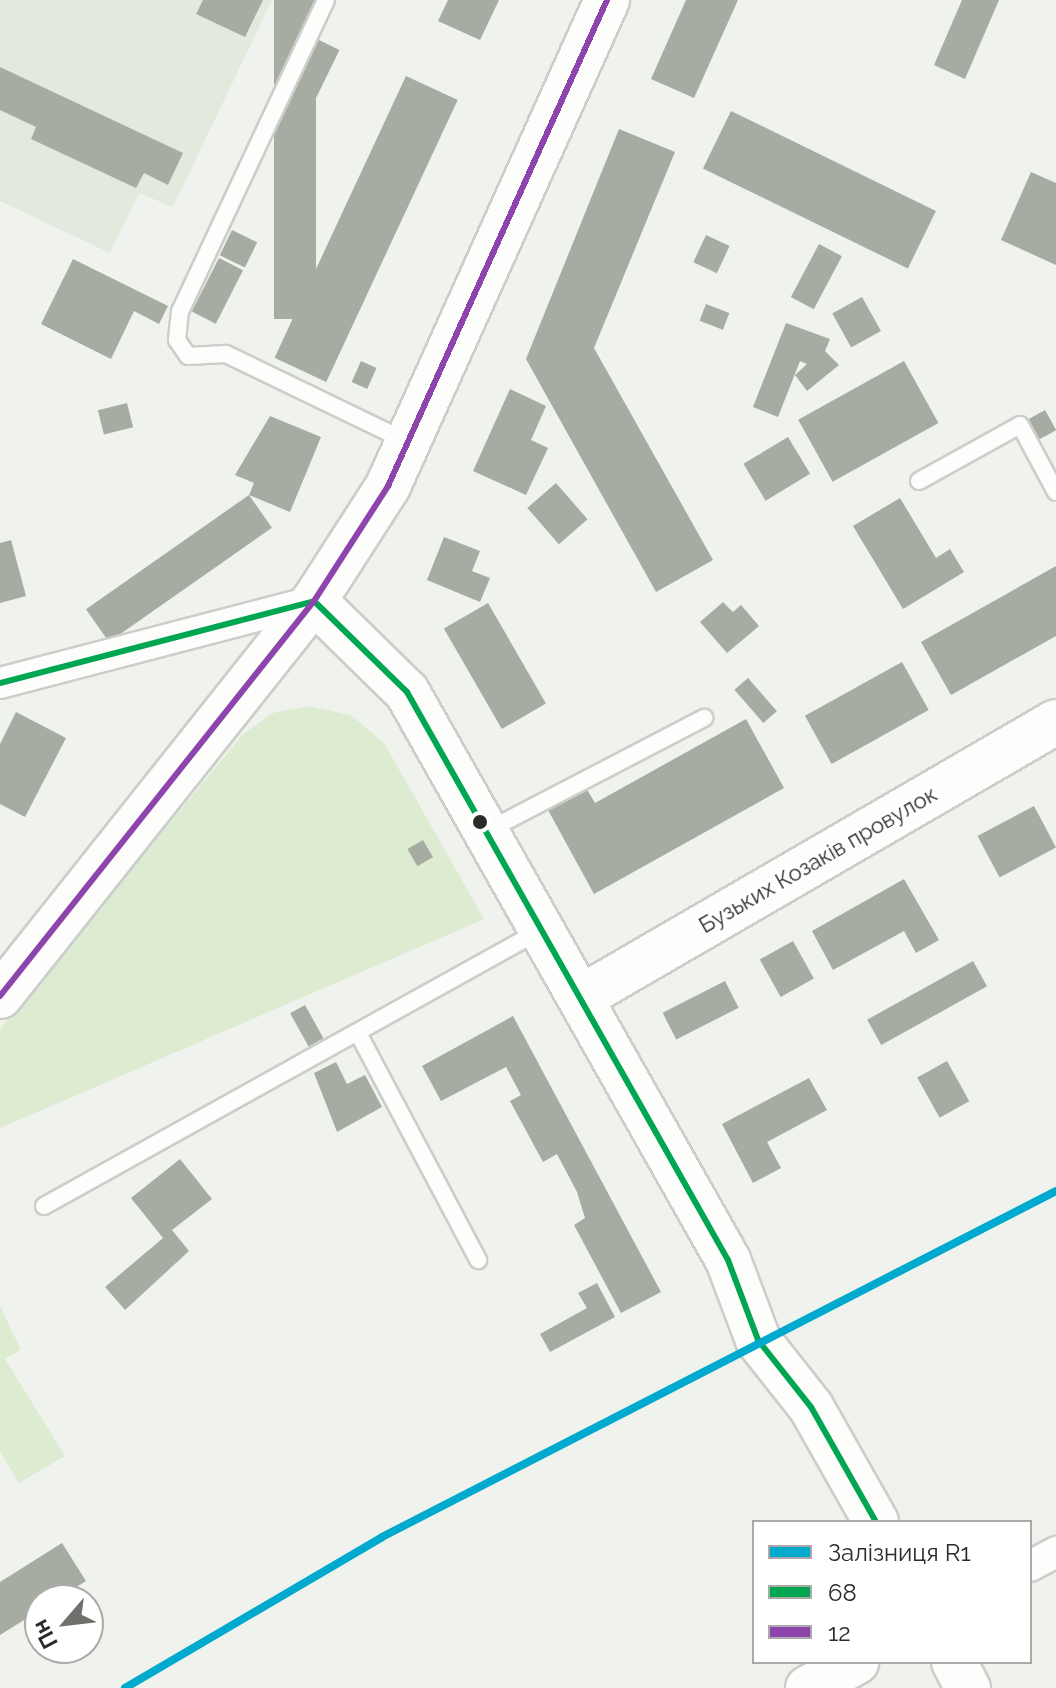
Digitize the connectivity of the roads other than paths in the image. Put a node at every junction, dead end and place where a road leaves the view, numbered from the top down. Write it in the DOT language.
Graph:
graph roads {
  1 [pos="326,0"];
  2 [pos="607,0"];
  3 [pos="409,442"];
  4 [pos="919,481"];
  5 [pos="1056,492"];
  6 [pos="314,601"];
  7 [pos="0,683"];
  8 [pos="704,718"];
  9 [pos="1056,722"];
  10 [pos="485,832"];
  11 [pos="541,930"];
  12 [pos="0,996"];
  13 [pos="580,998"];
  14 [pos="358,1033"];
  15 [pos="44,1206"];
  16 [pos="478,1260"];
  17 [pos="875,1520"];
  18 [pos="1056,1552"];
  19 [pos="1032,1565"];
  20 [pos="852,1664"];
  21 [pos="955,1664"];
  22 [pos="808,1688"];
  23 [pos="968,1688"];
  1 -- 3 [label="lane"];
  2 -- 3 [label="main road"];
  3 -- 6 [label="main road"];
  4 -- 5 [label="lane"];
  6 -- 7 [label="street"];
  6 -- 10 [label="main road"];
  6 -- 12 [label="main road"];
  8 -- 10 [label="lane"];
  9 -- 13 [label="main road, Бузьких Козаків провулок"];
  10 -- 11 [label="main road"];
  11 -- 13 [label="main road"];
  11 -- 14 [label="lane"];
  13 -- 17 [label="main road"];
  14 -- 15 [label="lane"];
  14 -- 16 [label="lane"];
  18 -- 19 [label="street"];
  20 -- 22 [label="main road"];
  21 -- 23 [label="main road"];
}
